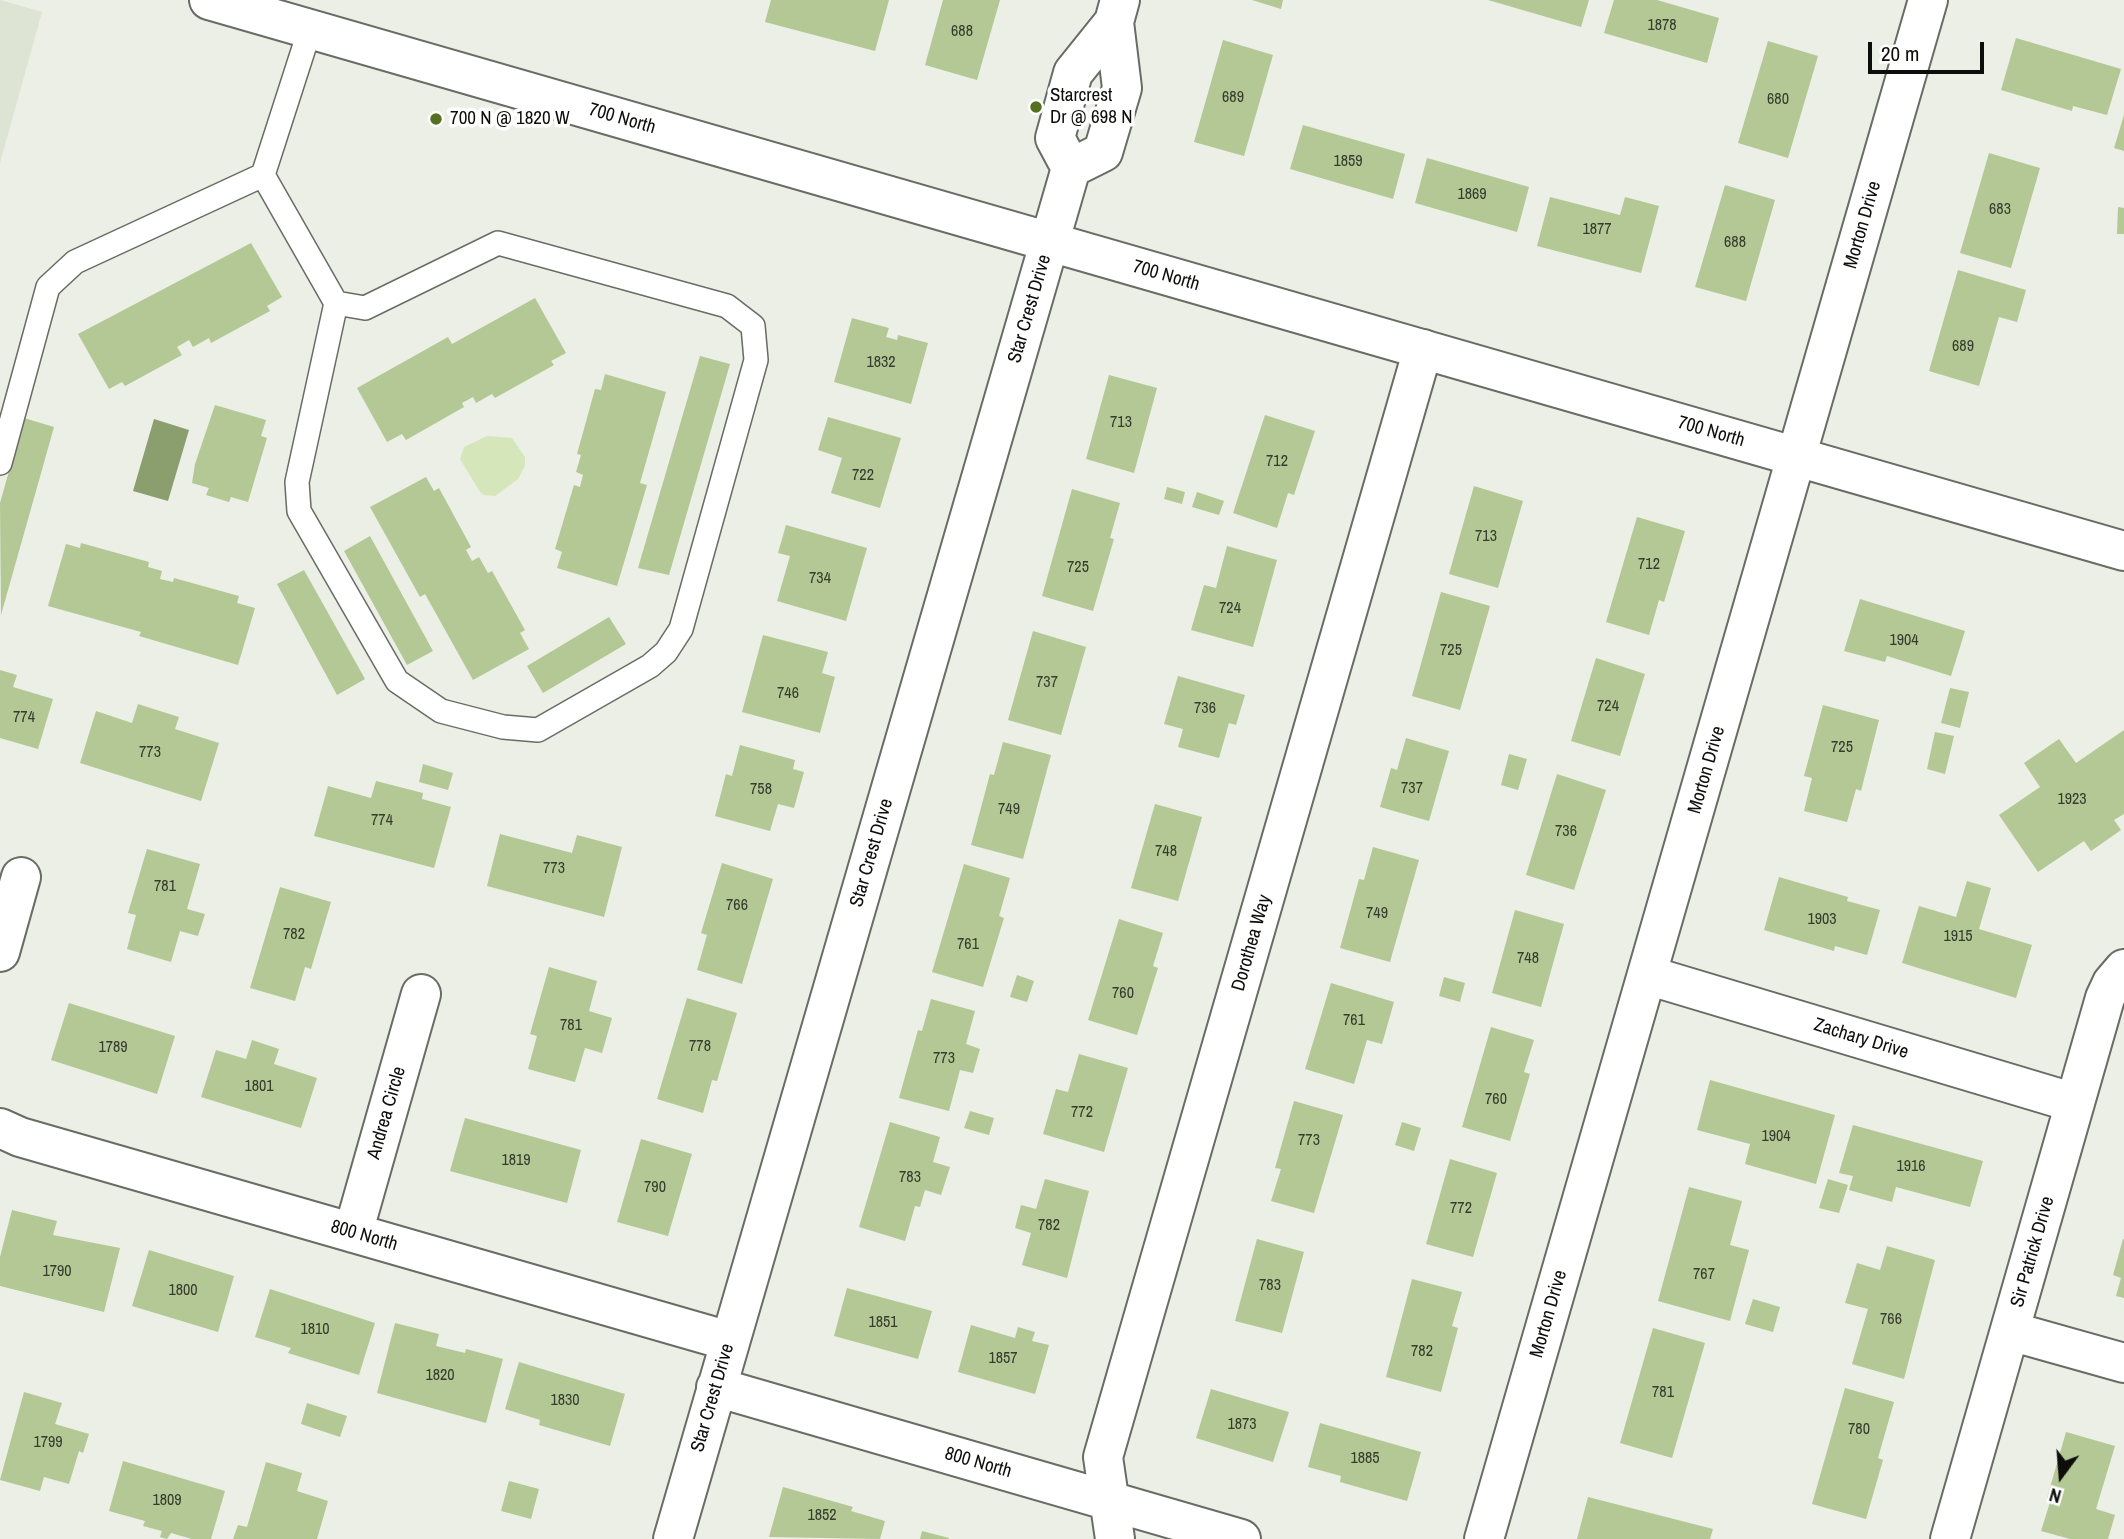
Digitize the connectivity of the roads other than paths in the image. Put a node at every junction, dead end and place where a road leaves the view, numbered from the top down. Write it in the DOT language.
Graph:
graph roads {
  1 [pos="209,0"];
  2 [pos="1928,0"];
  3 [pos="1117,11"];
  4 [pos="310,29"];
  5 [pos="1071,168"];
  6 [pos="263,175"];
  7 [pos="1050,242"];
  8 [pos="336,303"];
  9 [pos="1423,349"];
  10 [pos="1797,457"];
  11 [pos="0,463"];
  12 [pos="2124,551"];
  13 [pos="21,877"];
  14 [pos="0,953"];
  15 [pos="2124,969"];
  16 [pos="1647,975"];
  17 [pos="421,994"];
  18 [pos="2075,1103"];
  19 [pos="0,1128"];
  20 [pos="353,1233"];
  21 [pos="2010,1331"];
  22 [pos="729,1341"];
  23 [pos="2124,1363"];
  24 [pos="716,1387"];
  25 [pos="1110,1501"];
  26 [pos="673,1539"];
  27 [pos="1115,1539"];
  28 [pos="1241,1539"];
  29 [pos="1484,1539"];
  30 [pos="1950,1539"];
  1 -- 4 [label="street, 700 North"];
  2 -- 10 [label="street, Morton Drive"];
  3 -- 5 [label="street"];
  3 -- 5 [label="street"];
  4 -- 6 [label="lane"];
  4 -- 7 [label="street, 700 North"];
  5 -- 7 [label="street, Star Crest Drive"];
  6 -- 8 [label="lane"];
  6 -- 11 [label="lane"];
  7 -- 9 [label="street, 700 North"];
  7 -- 22 [label="street, Star Crest Drive"];
  8 -- 8 [label="lane"];
  9 -- 10 [label="street, 700 North"];
  9 -- 25 [label="street, Dorothea Way"];
  10 -- 12 [label="street, 700 North"];
  10 -- 16 [label="street, Morton Drive"];
  13 -- 14 [label="street"];
  15 -- 18 [label="street, Sir Patrick Drive"];
  16 -- 18 [label="street, Zachary Drive"];
  16 -- 29 [label="street, Morton Drive"];
  17 -- 20 [label="street, Andrea Circle"];
  18 -- 21 [label="street, Sir Patrick Drive"];
  19 -- 20 [label="street, 800 North"];
  20 -- 22 [label="street, 800 North"];
  21 -- 23 [label="street"];
  21 -- 30 [label="street, Sir Patrick Drive"];
  22 -- 24 [label="street, Star Crest Drive"];
  24 -- 25 [label="street, 800 North"];
  24 -- 26 [label="street, Star Crest Drive"];
  25 -- 27 [label="street, Dorothea Way"];
  25 -- 28 [label="street, 800 North"];
}
